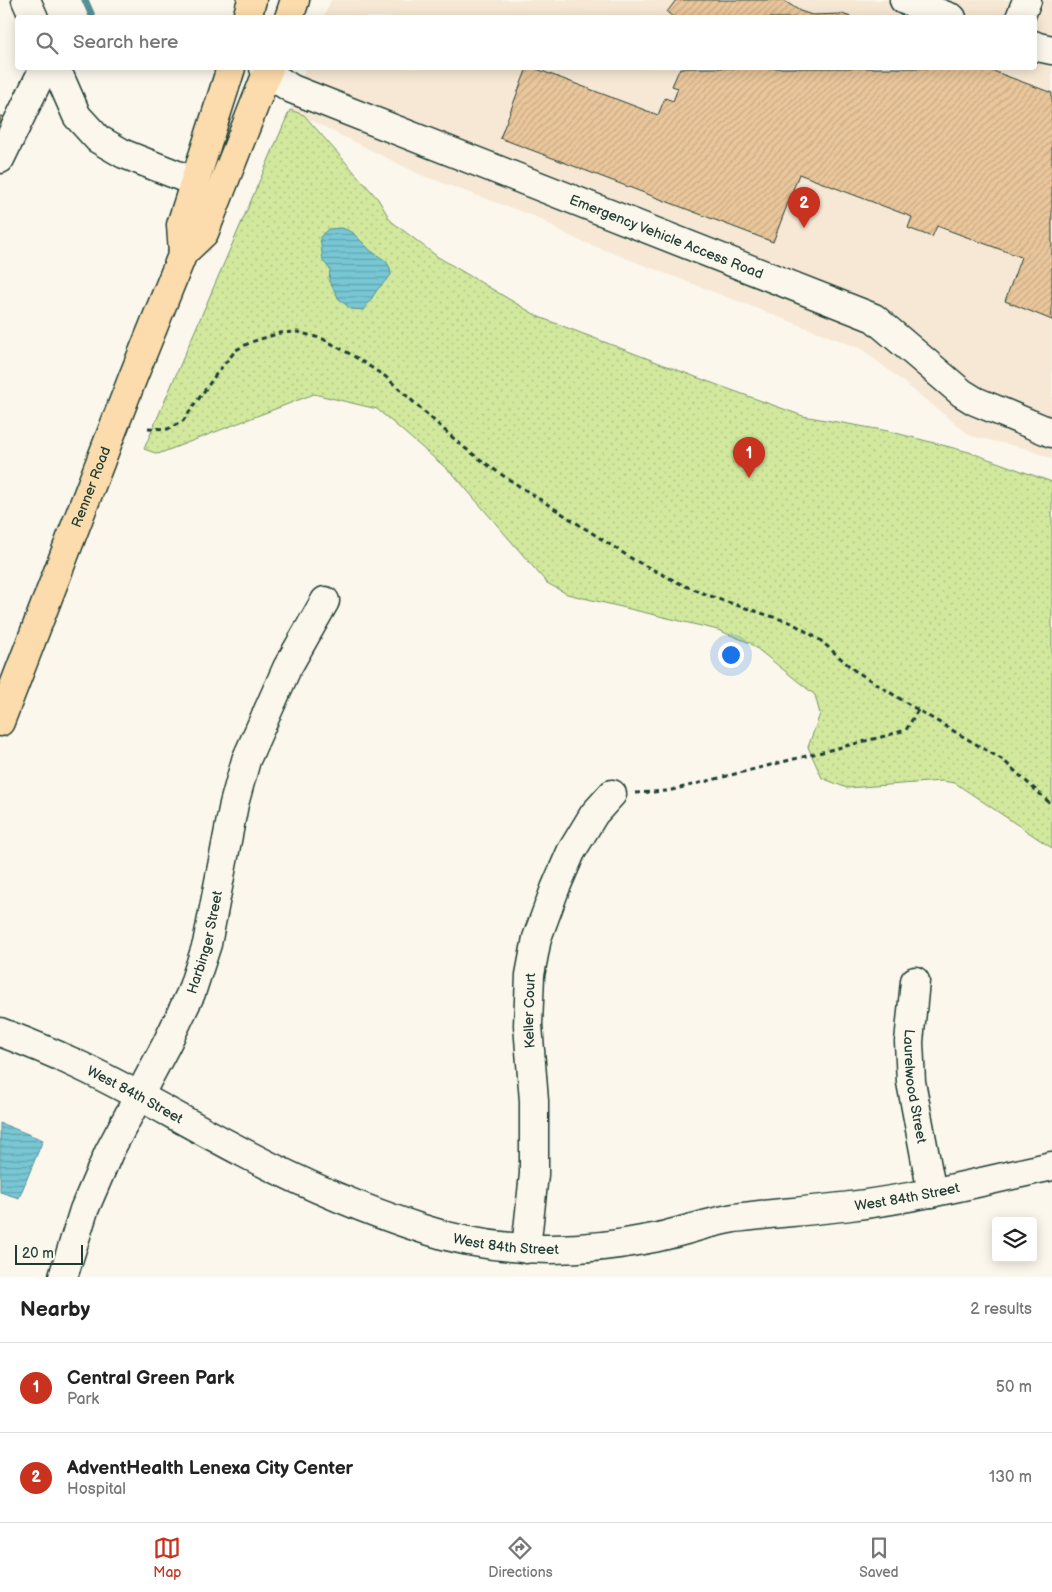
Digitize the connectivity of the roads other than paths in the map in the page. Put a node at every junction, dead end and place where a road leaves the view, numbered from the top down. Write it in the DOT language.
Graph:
graph roads {
  1 [pos="26,0"];
  2 [pos="252,0"];
  3 [pos="295,0"];
  4 [pos="904,0"];
  5 [pos="1027,0"];
  6 [pos="33,15"];
  7 [pos="248,15"];
  8 [pos="289,15"];
  9 [pos="944,15"];
  10 [pos="1021,15"];
  11 [pos="1037,46"];
  12 [pos="1052,50"];
  13 [pos="43,70"];
  14 [pos="57,70"];
  15 [pos="230,70"];
  16 [pos="267,70"];
  17 [pos="268,70"];
  18 [pos="0,158"];
  19 [pos="195,182"];
  20 [pos="183,253"];
  21 [pos="1052,433"];
  22 [pos="325,601"];
  23 [pos="0,722"];
  24 [pos="612,794"];
  25 [pos="915,980"];
  26 [pos="0,1032"];
  27 [pos="139,1095"];
  28 [pos="1052,1166"];
  29 [pos="932,1193"];
  30 [pos="526,1249"];
  31 [pos="63,1277"];
  1 -- 6 [label="street"];
  2 -- 7 [label="main road"];
  3 -- 8 [label="main road"];
  4 -- 9 [label="street"];
  5 -- 10 [label="street"];
  11 -- 12 [label="street"];
  13 -- 18 [label="street"];
  14 -- 19 [label="street"];
  15 -- 19 [label="main road, Renner Road"];
  16 -- 20 [label="main road, Renner Road"];
  17 -- 21 [label="street, Emergency Vehicle Access Road"];
  19 -- 20 [label="main road, Renner Road"];
  20 -- 23 [label="main road, Renner Road"];
  22 -- 27 [label="street, Harbinger Street"];
  24 -- 30 [label="street, Keller Court"];
  25 -- 29 [label="street, Laurelwood Street"];
  26 -- 27 [label="street, West 84th Street"];
  27 -- 30 [label="street, West 84th Street"];
  27 -- 31 [label="street, Harbinger Street"];
  28 -- 29 [label="street, West 84th Street"];
  29 -- 30 [label="street, West 84th Street"];
}
